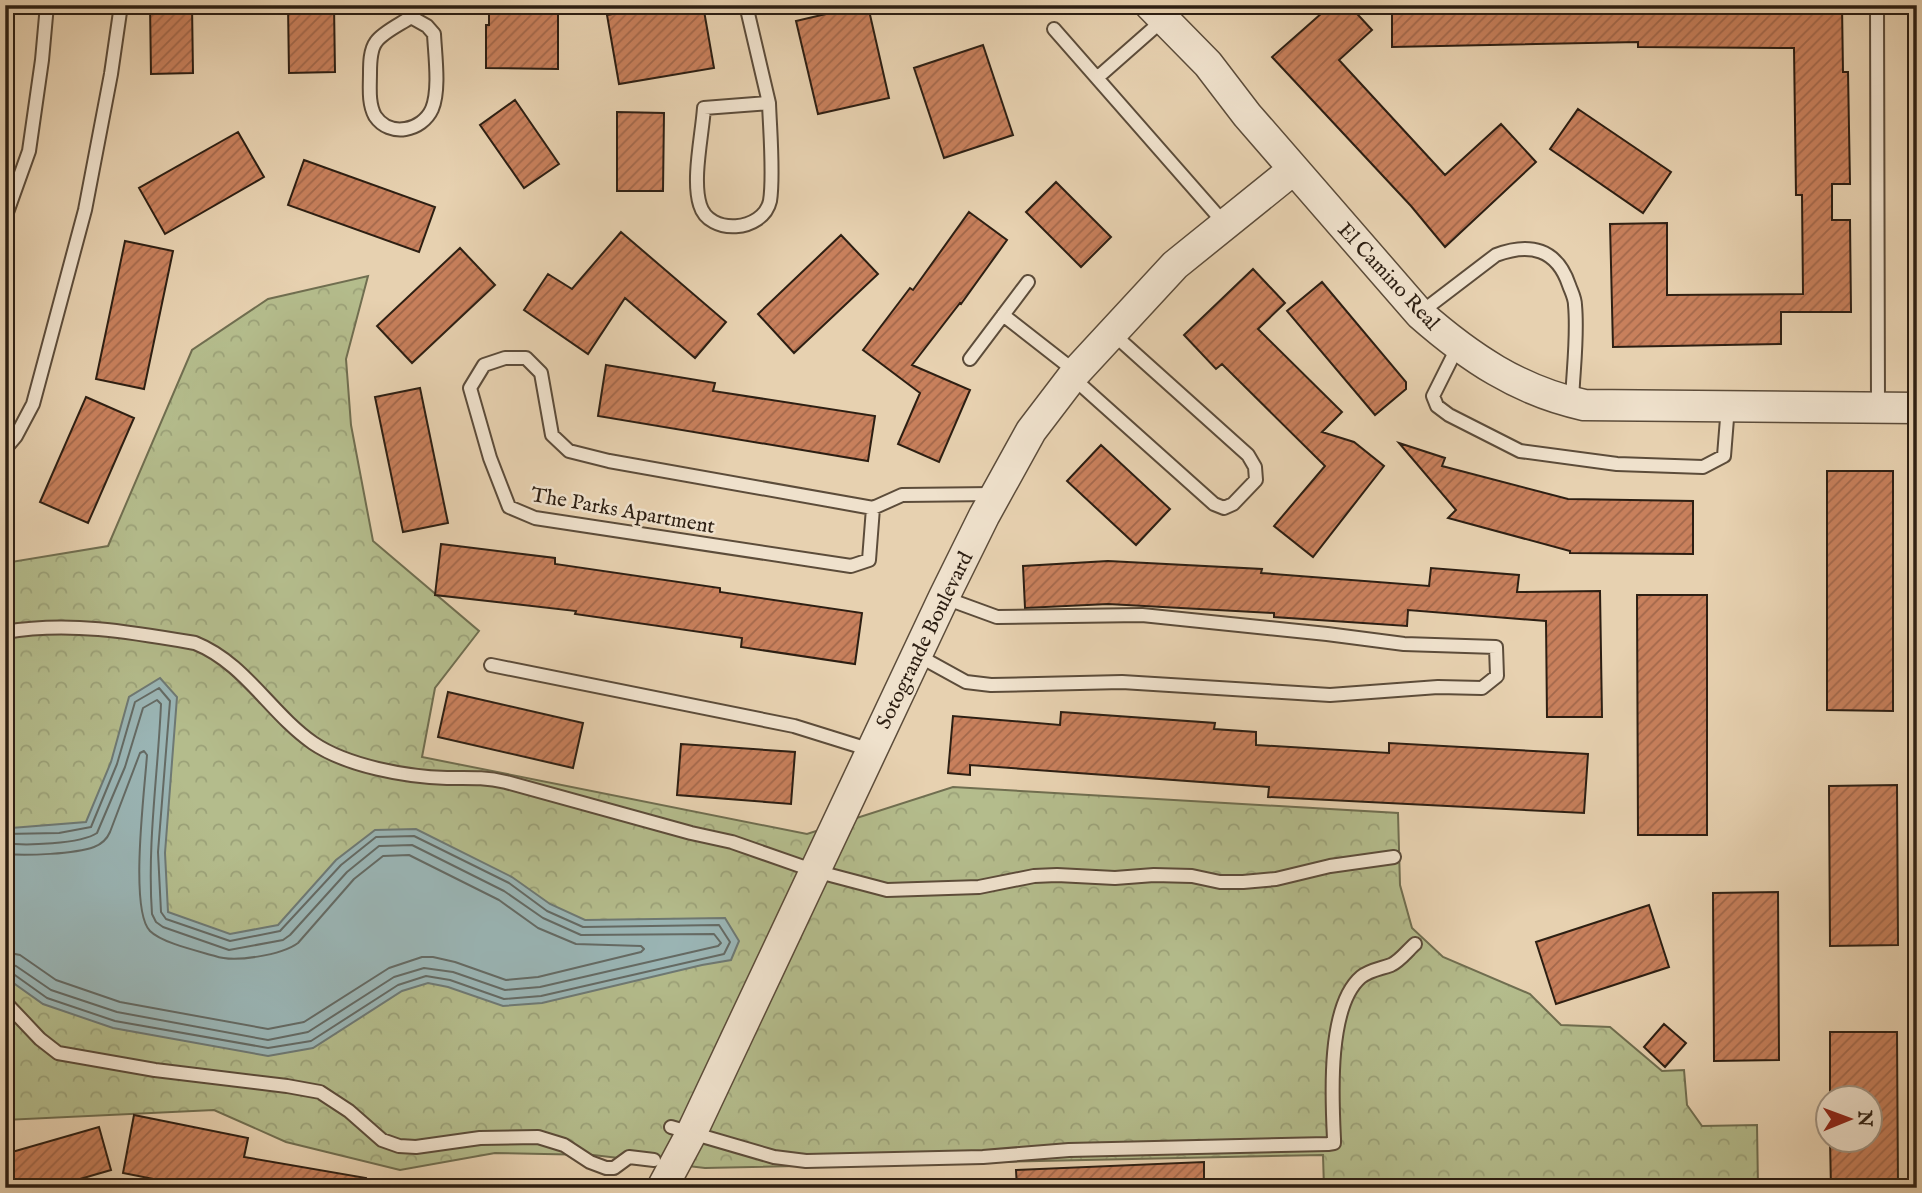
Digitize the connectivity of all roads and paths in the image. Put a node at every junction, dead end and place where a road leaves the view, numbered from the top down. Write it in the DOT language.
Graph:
graph roads {
  1 [pos="47,5"];
  2 [pos="121,5"];
  3 [pos="746,5"];
  4 [pos="1877,5"];
  5 [pos="1154,9"];
  6 [pos="411,11"];
  7 [pos="1054,29"];
  8 [pos="1097,78"];
  9 [pos="769,103"];
  10 [pos="1294,169"];
  11 [pos="5,218"];
  12 [pos="1226,224"];
  13 [pos="1028,282"];
  14 [pos="1003,314"];
  15 [pos="1420,314"];
  16 [pos="1111,332"];
  17 [pos="1458,345"];
  18 [pos="970,359"];
  19 [pos="1074,375"];
  20 [pos="1572,402"];
  21 [pos="1728,406"];
  22 [pos="1878,408"];
  23 [pos="1917,408"];
  24 [pos="5,449"];
  25 [pos="997,494"];
  26 [pos="873,508"];
  27 [pos="944,597"];
  28 [pos="5,632"];
  29 [pos="916,654"];
  30 [pos="491,665"];
  31 [pos="872,750"];
  32 [pos="1394,857"];
  33 [pos="815,871"];
  34 [pos="1415,944"];
  35 [pos="5,1002"];
  36 [pos="681,1130"];
  37 [pos="658,1174"];
  1 -- 11 [label="lane"];
  2 -- 24 [label="lane"];
  3 -- 9 [label="lane"];
  4 -- 22 [label="lane"];
  5 -- 8 [label="lane"];
  5 -- 10 [label="street, El Camino Real"];
  6 -- 6 [label="lane"];
  7 -- 8 [label="lane"];
  8 -- 12 [label="lane"];
  9 -- 9 [label="lane"];
  10 -- 12 [label="street, Sotogrande Boulevard"];
  10 -- 15 [label="street, El Camino Real"];
  12 -- 16 [label="street, Sotogrande Boulevard"];
  13 -- 14 [label="lane"];
  14 -- 18 [label="lane"];
  14 -- 19 [label="lane"];
  15 -- 17 [label="street, El Camino Real"];
  15 -- 20 [label="lane"];
  16 -- 19 [label="street, Sotogrande Boulevard"];
  16 -- 19 [label="lane"];
  17 -- 20 [label="street, El Camino Real"];
  17 -- 21 [label="lane"];
  19 -- 25 [label="street, Sotogrande Boulevard"];
  20 -- 21 [label="street, El Camino Real"];
  21 -- 22 [label="street, El Camino Real"];
  22 -- 23 [label="street, El Camino Real"];
  25 -- 26 [label="lane"];
  25 -- 27 [label="street, Sotogrande Boulevard"];
  26 -- 26 [label="lane, The Parks Apartment"];
  27 -- 29 [label="street, Sotogrande Boulevard"];
  27 -- 29 [label="lane"];
  28 -- 33 [label="lane"];
  29 -- 31 [label="street, Sotogrande Boulevard"];
  30 -- 31 [label="lane"];
  31 -- 33 [label="street, Sotogrande Boulevard"];
  32 -- 33 [label="lane"];
  33 -- 36 [label="street, Sotogrande Boulevard"];
  34 -- 36 [label="lane"];
  35 -- 37 [label="lane"];
  36 -- 37 [label="street, Sotogrande Boulevard"];
}
